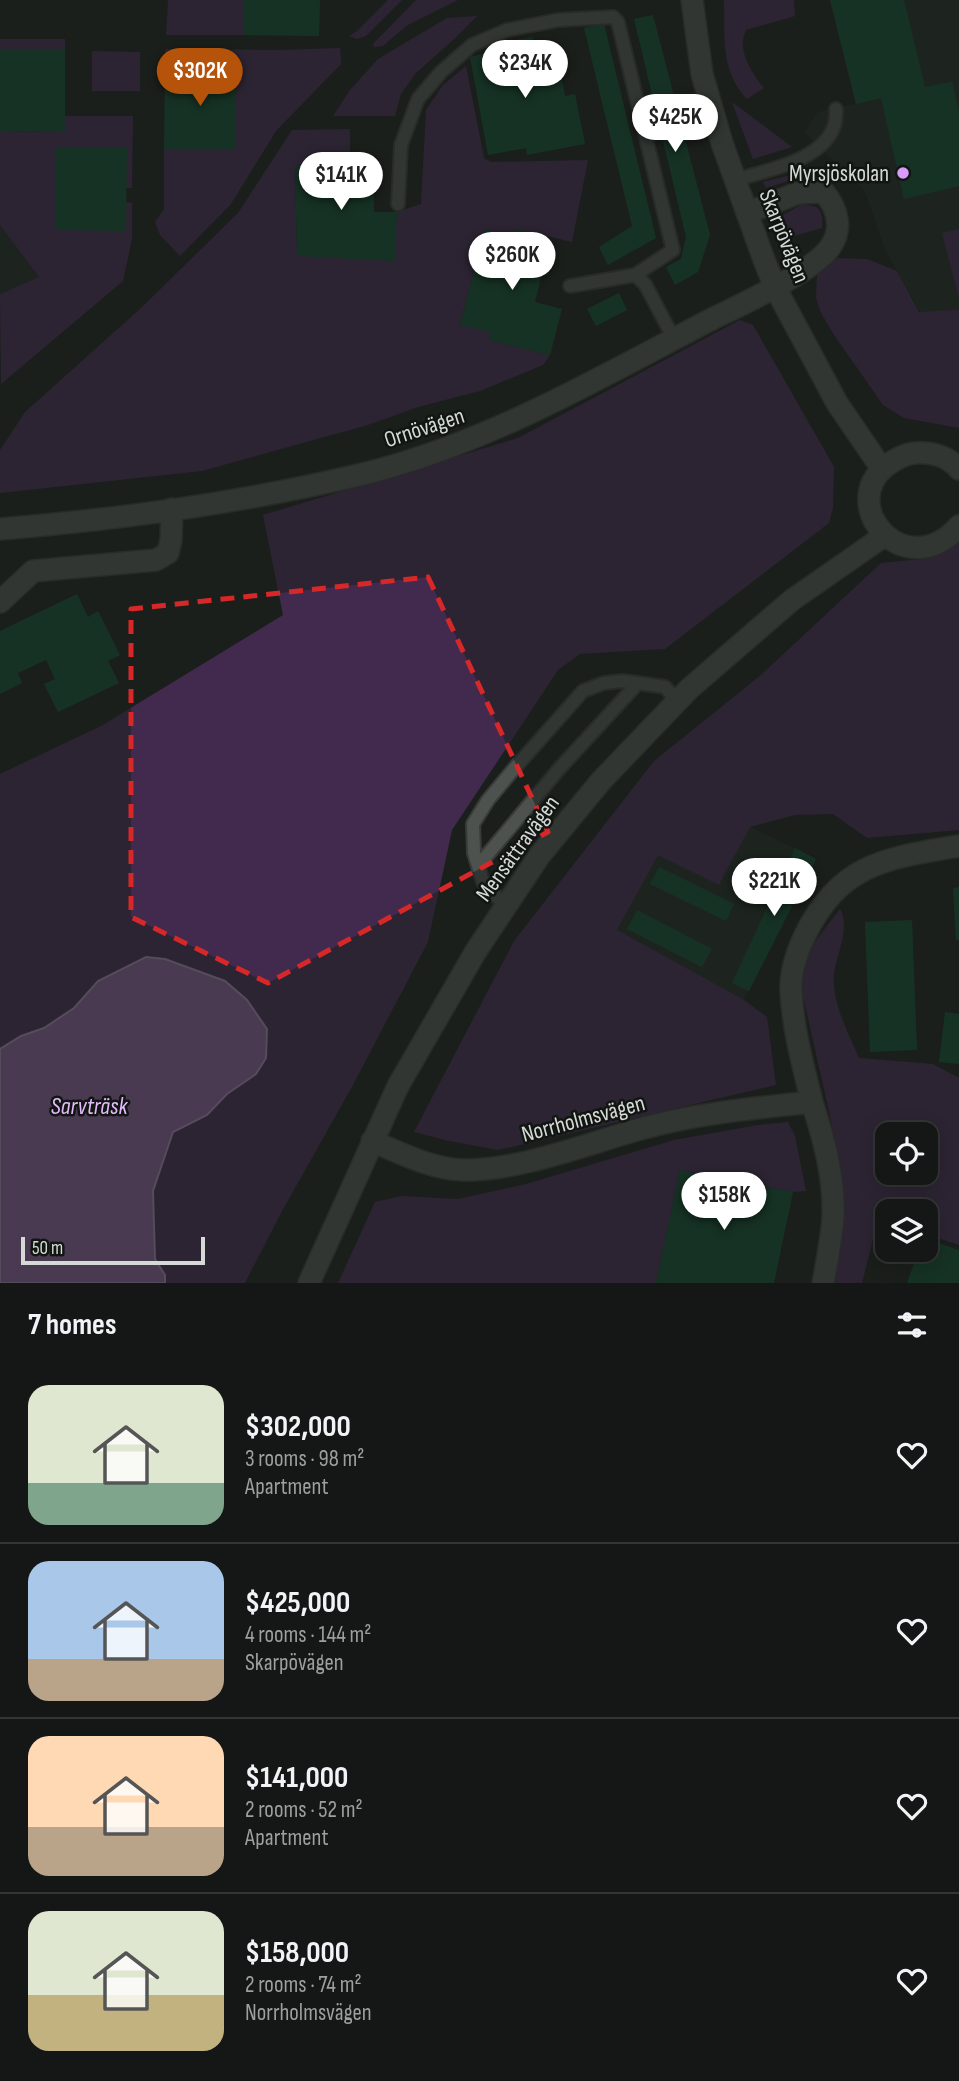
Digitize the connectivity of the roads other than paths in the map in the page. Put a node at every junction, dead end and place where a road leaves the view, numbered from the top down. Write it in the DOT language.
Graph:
graph roads {
  1 [pos="692,0"];
  2 [pos="836,109"];
  3 [pos="735,180"];
  4 [pos="398,204"];
  5 [pos="747,213"];
  6 [pos="635,275"];
  7 [pos="570,286"];
  8 [pos="775,287"];
  9 [pos="674,339"];
  10 [pos="882,469"];
  11 [pos="959,469"];
  12 [pos="172,509"];
  13 [pos="959,526"];
  14 [pos="0,529"];
  15 [pos="884,536"];
  16 [pos="0,602"];
  17 [pos="638,683"];
  18 [pos="677,701"];
  19 [pos="959,846"];
  20 [pos="478,866"];
  21 [pos="506,907"];
  22 [pos="812,1102"];
  23 [pos="372,1140"];
  24 [pos="309,1283"];
  25 [pos="823,1283"];
  1 -- 3 [label="street, Skarpövägen"];
  2 -- 3 [label="lane"];
  3 -- 5 [label="street, Skarpövägen"];
  4 -- 6 [label="lane"];
  5 -- 8 [label="street, Skarpövägen"];
  5 -- 8 [label="street, Ornövägen"];
  6 -- 7 [label="lane"];
  6 -- 9 [label="lane"];
  8 -- 9 [label="street, Ornövägen"];
  8 -- 10 [label="street, Skarpövägen"];
  9 -- 12 [label="street, Ornövägen"];
  10 -- 11 [label="street"];
  10 -- 15 [label="street"];
  12 -- 14 [label="street, Ornövägen"];
  12 -- 16 [label="street"];
  13 -- 15 [label="street"];
  15 -- 18 [label="street, Mensättravägen"];
  17 -- 18 [label="lane"];
  17 -- 20 [label="lane"];
  17 -- 20 [label="lane"];
  18 -- 21 [label="street, Mensättravägen"];
  19 -- 22 [label="street"];
  20 -- 21 [label="lane"];
  21 -- 23 [label="street, Mensättravägen"];
  22 -- 23 [label="street, Norrholmsvägen"];
  22 -- 25 [label="street"];
  23 -- 24 [label="street, Mensättravägen"];
}
